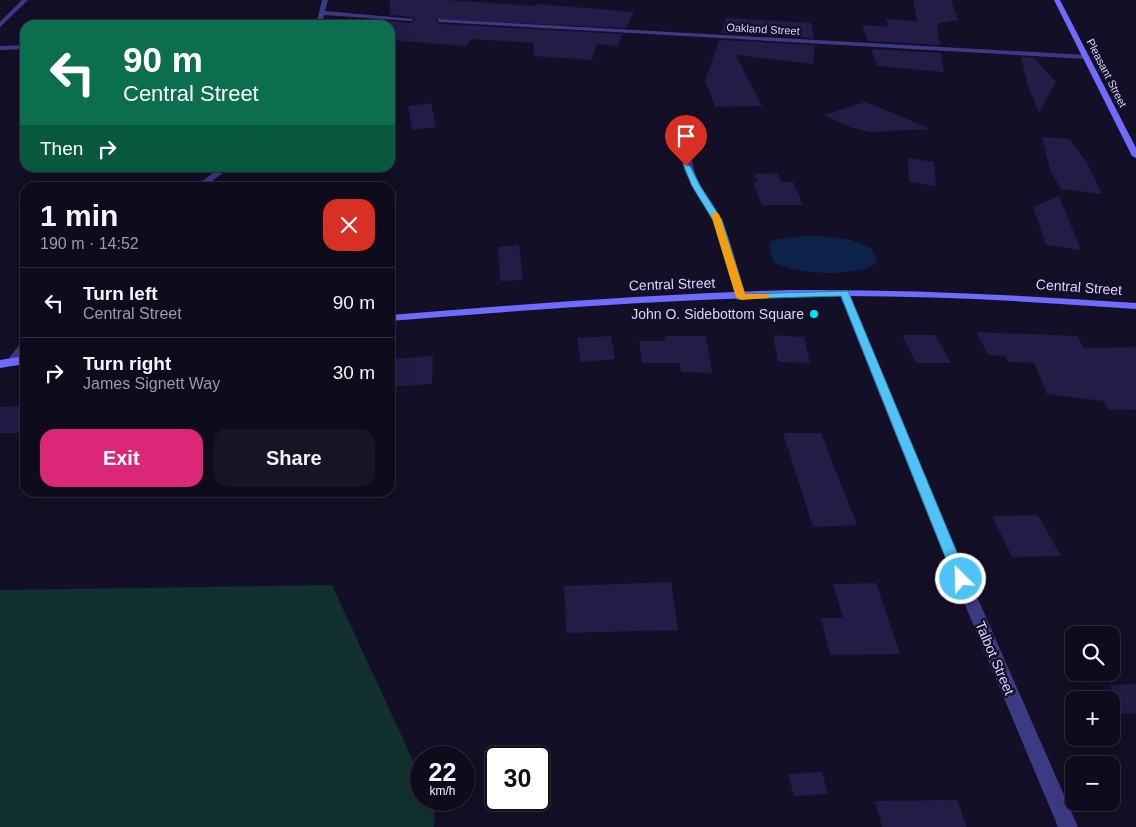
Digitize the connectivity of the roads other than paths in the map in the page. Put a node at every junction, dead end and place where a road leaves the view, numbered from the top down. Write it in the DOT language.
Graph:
graph roads {
  1 [pos="24,0"];
  2 [pos="325,0"];
  3 [pos="1057,0"];
  4 [pos="322,14"];
  5 [pos="411,18"];
  6 [pos="320,20"];
  7 [pos="439,20"];
  8 [pos="0,25"];
  9 [pos="20,47"];
  10 [pos="0,48"];
  11 [pos="1086,57"];
  12 [pos="688,153"];
  13 [pos="1136,156"];
  14 [pos="219,172"];
  15 [pos="205,182"];
  16 [pos="844,293"];
  17 [pos="741,297"];
  18 [pos="1136,306"];
  19 [pos="395,318"];
  20 [pos="20,350"];
  21 [pos="20,361"];
  22 [pos="6,363"];
  23 [pos="1068,827"];
  1 -- 8 [label="street"];
  2 -- 4 [label="street"];
  3 -- 11 [label="main road, Pleasant Street"];
  4 -- 5 [label="street"];
  4 -- 6 [label="street"];
  7 -- 11 [label="street, Oakland Street"];
  9 -- 10 [label="street"];
  11 -- 13 [label="main road, Pleasant Street"];
  12 -- 17 [label="street"];
  14 -- 15 [label="street"];
  16 -- 17 [label="main road, Central Street"];
  16 -- 18 [label="main road, Central Street"];
  16 -- 23 [label="street, Talbot Street"];
  17 -- 19 [label="main road, Central Street"];
  20 -- 22 [label="street"];
  21 -- 22 [label="main road"];
}
